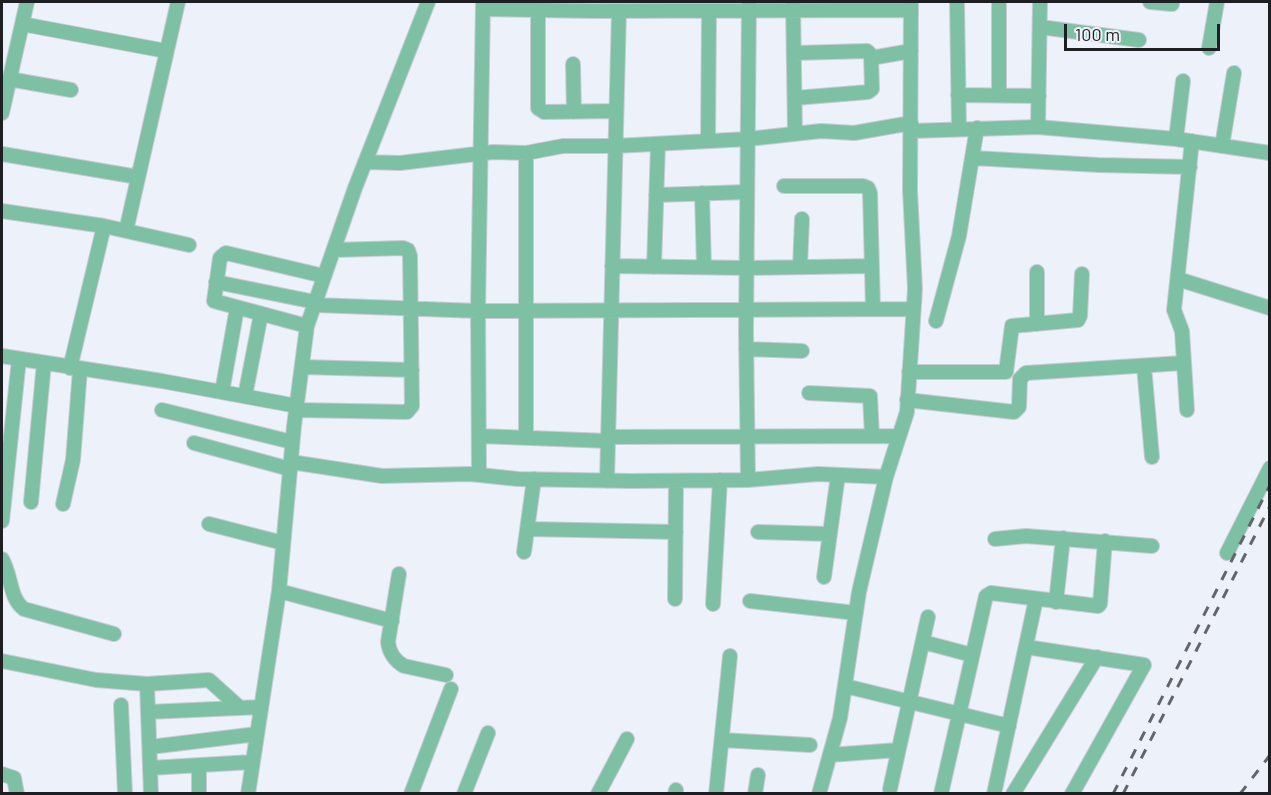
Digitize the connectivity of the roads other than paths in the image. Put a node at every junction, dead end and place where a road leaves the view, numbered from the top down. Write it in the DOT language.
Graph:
graph roads {
  1 [pos="27,2"];
  2 [pos="178,2"];
  3 [pos="428,2"];
  4 [pos="957,2"];
  5 [pos="999,2"];
  6 [pos="1040,2"];
  7 [pos="1150,2"];
  8 [pos="1217,2"];
  9 [pos="1172,4"];
  10 [pos="483,5"];
  11 [pos="591,6"];
  12 [pos="685,6"];
  13 [pos="749,6"];
  14 [pos="794,6"];
  15 [pos="835,6"];
  16 [pos="911,6"];
  17 [pos="538,10"];
  18 [pos="620,11"];
  19 [pos="709,11"];
  20 [pos="22,24"];
  21 [pos="1040,27"];
  22 [pos="1139,40"];
  23 [pos="1209,48"];
  24 [pos="166,51"];
  25 [pos="911,51"];
  26 [pos="794,53"];
  27 [pos="871,58"];
  28 [pos="573,64"];
  29 [pos="1234,73"];
  30 [pos="9,79"];
  31 [pos="1183,81"];
  32 [pos="71,90"];
  33 [pos="958,95"];
  34 [pos="999,95"];
  35 [pos="1039,96"];
  36 [pos="795,98"];
  37 [pos="2,110"];
  38 [pos="616,111"];
  39 [pos="574,112"];
  40 [pos="911,127"];
  41 [pos="1038,127"];
  42 [pos="977,128"];
  43 [pos="959,129"];
  44 [pos="795,133"];
  45 [pos="748,139"];
  46 [pos="1176,139"];
  47 [pos="708,141"];
  48 [pos="1192,141"];
  49 [pos="657,144"];
  50 [pos="615,146"];
  51 [pos="1222,146"];
  52 [pos="526,153"];
  53 [pos="1269,153"];
  54 [pos="2,154"];
  55 [pos="479,154"];
  56 [pos="974,158"];
  57 [pos="365,162"];
  58 [pos="1190,167"];
  59 [pos="138,177"];
  60 [pos="784,186"];
  61 [pos="747,192"];
  62 [pos="702,193"];
  63 [pos="656,195"];
  64 [pos="2,211"];
  65 [pos="802,219"];
  66 [pos="104,226"];
  67 [pos="126,231"];
  68 [pos="189,245"];
  69 [pos="334,250"];
  70 [pos="612,266"];
  71 [pos="872,266"];
  72 [pos="654,267"];
  73 [pos="704,267"];
  74 [pos="800,267"];
  75 [pos="747,268"];
  76 [pos="1037,272"];
  77 [pos="1082,274"];
  78 [pos="324,276"];
  79 [pos="1178,279"];
  80 [pos="216,282"];
  81 [pos="315,304"];
  82 [pos="237,308"];
  83 [pos="1269,308"];
  84 [pos="411,309"];
  85 [pos="746,309"];
  86 [pos="873,309"];
  87 [pos="914,309"];
  88 [pos="527,310"];
  89 [pos="478,311"];
  90 [pos="611,311"];
  91 [pos="261,314"];
  92 [pos="936,321"];
  93 [pos="1038,324"];
  94 [pos="307,326"];
  95 [pos="746,349"];
  96 [pos="802,351"];
  97 [pos="2,356"];
  98 [pos="19,359"];
  99 [pos="44,363"];
  100 [pos="1183,363"];
  101 [pos="1144,366"];
  102 [pos="302,367"];
  103 [pos="81,370"];
  104 [pos="412,370"];
  105 [pos="909,372"];
  106 [pos="222,392"];
  107 [pos="809,393"];
  108 [pos="245,396"];
  109 [pos="907,400"];
  110 [pos="297,408"];
  111 [pos="162,410"];
  112 [pos="1186,410"];
  113 [pos="7,415"];
  114 [pos="872,435"];
  115 [pos="479,436"];
  116 [pos="747,436"];
  117 [pos="899,436"];
  118 [pos="526,438"];
  119 [pos="608,439"];
  120 [pos="194,442"];
  121 [pos="292,442"];
  122 [pos="1152,457"];
  123 [pos="290,466"];
  124 [pos="1269,468"];
  125 [pos="479,475"];
  126 [pos="838,475"];
  127 [pos="886,477"];
  128 [pos="534,479"];
  129 [pos="720,480"];
  130 [pos="748,480"];
  131 [pos="607,481"];
  132 [pos="676,481"];
  133 [pos="3,486"];
  134 [pos="31,502"];
  135 [pos="63,504"];
  136 [pos="2,521"];
  137 [pos="209,524"];
  138 [pos="528,529"];
  139 [pos="676,532"];
  140 [pos="758,532"];
  141 [pos="830,534"];
  142 [pos="995,538"];
  143 [pos="1063,538"];
  144 [pos="1105,541"];
  145 [pos="284,543"];
  146 [pos="1152,546"];
  147 [pos="524,552"];
  148 [pos="1227,553"];
  149 [pos="2,559"];
  150 [pos="399,574"];
  151 [pos="824,577"];
  152 [pos="279,591"];
  153 [pos="675,599"];
  154 [pos="1036,599"];
  155 [pos="750,601"];
  156 [pos="1056,602"];
  157 [pos="713,604"];
  158 [pos="856,613"];
  159 [pos="928,616"];
  160 [pos="392,621"];
  161 [pos="114,634"];
  162 [pos="923,642"];
  163 [pos="1026,648"];
  164 [pos="972,655"];
  165 [pos="730,656"];
  166 [pos="1097,657"];
  167 [pos="2,661"];
  168 [pos="446,675"];
  169 [pos="147,684"];
  170 [pos="845,686"];
  171 [pos="451,689"];
  172 [pos="910,702"];
  173 [pos="121,705"];
  174 [pos="261,707"];
  175 [pos="240,708"];
  176 [pos="148,712"];
  177 [pos="959,713"];
  178 [pos="1009,726"];
  179 [pos="257,734"];
  180 [pos="489,734"];
  181 [pos="627,739"];
  182 [pos="722,740"];
  183 [pos="810,745"];
  184 [pos="150,747"];
  185 [pos="898,750"];
  186 [pos="830,755"];
  187 [pos="252,762"];
  188 [pos="199,765"];
  189 [pos="150,768"];
  190 [pos="2,774"];
  191 [pos="758,775"];
  192 [pos="890,789"];
  193 [pos="17,794"];
  194 [pos="125,794"];
  195 [pos="151,794"];
  196 [pos="199,794"];
  197 [pos="248,794"];
  198 [pos="411,794"];
  199 [pos="464,794"];
  200 [pos="598,794"];
  201 [pos="716,794"];
  202 [pos="755,794"];
  203 [pos="819,794"];
  204 [pos="941,794"];
  205 [pos="994,794"];
  206 [pos="1013,794"];
  207 [pos="1072,794"];
  1 -- 20 [label="street"];
  2 -- 24 [label="street"];
  3 -- 57 [label="street"];
  4 -- 33 [label="street"];
  5 -- 34 [label="street"];
  6 -- 21 [label="street"];
  7 -- 9 [label="street"];
  8 -- 23 [label="street"];
  10 -- 17 [label="street"];
  10 -- 55 [label="street"];
  11 -- 17 [label="street"];
  11 -- 18 [label="street"];
  12 -- 18 [label="street"];
  12 -- 19 [label="street"];
  13 -- 14 [label="street"];
  13 -- 19 [label="street"];
  13 -- 45 [label="street"];
  14 -- 15 [label="street"];
  14 -- 26 [label="street"];
  15 -- 16 [label="street"];
  16 -- 25 [label="street"];
  17 -- 39 [label="street"];
  18 -- 38 [label="street"];
  19 -- 47 [label="street"];
  20 -- 24 [label="street"];
  20 -- 30 [label="street"];
  21 -- 22 [label="street"];
  21 -- 35 [label="street"];
  24 -- 59 [label="street"];
  25 -- 27 [label="street"];
  25 -- 40 [label="street"];
  26 -- 27 [label="street"];
  26 -- 36 [label="street"];
  27 -- 36 [label="street"];
  28 -- 39 [label="street"];
  29 -- 51 [label="street"];
  30 -- 32 [label="street"];
  30 -- 37 [label="street"];
  31 -- 46 [label="street"];
  33 -- 34 [label="street"];
  33 -- 43 [label="street"];
  34 -- 35 [label="street"];
  35 -- 41 [label="street"];
  36 -- 44 [label="street"];
  38 -- 39 [label="street"];
  38 -- 50 [label="street"];
  40 -- 43 [label="street"];
  40 -- 44 [label="street"];
  40 -- 87 [label="street"];
  41 -- 42 [label="street"];
  41 -- 46 [label="street"];
  42 -- 43 [label="street"];
  42 -- 56 [label="street"];
  44 -- 45 [label="street"];
  45 -- 47 [label="street"];
  45 -- 61 [label="street"];
  46 -- 48 [label="street"];
  47 -- 49 [label="street"];
  48 -- 51 [label="street"];
  48 -- 58 [label="street"];
  49 -- 50 [label="street"];
  49 -- 63 [label="street"];
  50 -- 52 [label="street"];
  50 -- 70 [label="street"];
  51 -- 53 [label="street"];
  52 -- 55 [label="street"];
  52 -- 88 [label="street"];
  54 -- 59 [label="street"];
  55 -- 57 [label="street"];
  55 -- 89 [label="street"];
  56 -- 58 [label="street"];
  56 -- 92 [label="street"];
  57 -- 69 [label="street"];
  58 -- 79 [label="street"];
  59 -- 67 [label="street"];
  60 -- 71 [label="street"];
  61 -- 62 [label="street"];
  61 -- 75 [label="street"];
  62 -- 63 [label="street"];
  62 -- 73 [label="street"];
  63 -- 72 [label="street"];
  64 -- 66 [label="street"];
  65 -- 74 [label="street"];
  66 -- 67 [label="street"];
  66 -- 103 [label="street"];
  67 -- 68 [label="street"];
  69 -- 78 [label="street"];
  69 -- 84 [label="street"];
  70 -- 72 [label="street"];
  70 -- 90 [label="street"];
  71 -- 74 [label="street"];
  71 -- 86 [label="street"];
  72 -- 73 [label="street"];
  73 -- 75 [label="street"];
  74 -- 75 [label="street"];
  75 -- 85 [label="street"];
  76 -- 93 [label="street"];
  77 -- 93 [label="street"];
  78 -- 80 [label="street"];
  78 -- 81 [label="street"];
  79 -- 83 [label="street"];
  79 -- 100 [label="street"];
  80 -- 81 [label="street"];
  80 -- 82 [label="street"];
  81 -- 84 [label="street"];
  81 -- 94 [label="street"];
  82 -- 91 [label="street"];
  82 -- 106 [label="street"];
  84 -- 89 [label="street"];
  84 -- 104 [label="street"];
  85 -- 86 [label="street"];
  85 -- 90 [label="street"];
  85 -- 95 [label="street"];
  86 -- 87 [label="street"];
  87 -- 105 [label="street"];
  88 -- 89 [label="street"];
  88 -- 90 [label="street"];
  88 -- 118 [label="street"];
  89 -- 115 [label="street"];
  90 -- 119 [label="street"];
  91 -- 94 [label="street"];
  91 -- 108 [label="street"];
  93 -- 105 [label="street"];
  94 -- 102 [label="street"];
  95 -- 96 [label="street"];
  95 -- 116 [label="street"];
  97 -- 98 [label="street"];
  98 -- 99 [label="street"];
  98 -- 113 [label="street"];
  99 -- 103 [label="street"];
  99 -- 134 [label="street"];
  100 -- 101 [label="street"];
  100 -- 112 [label="street"];
  101 -- 109 [label="street"];
  101 -- 122 [label="street"];
  102 -- 104 [label="street"];
  102 -- 110 [label="street"];
  103 -- 106 [label="street"];
  103 -- 135 [label="street"];
  104 -- 110 [label="street"];
  105 -- 109 [label="street"];
  106 -- 108 [label="street"];
  107 -- 114 [label="street"];
  108 -- 110 [label="street"];
  109 -- 117 [label="street"];
  110 -- 121 [label="street"];
  111 -- 121 [label="street"];
  113 -- 133 [label="street"];
  114 -- 116 [label="street"];
  114 -- 117 [label="street"];
  115 -- 118 [label="street"];
  115 -- 125 [label="street"];
  116 -- 119 [label="street"];
  116 -- 130 [label="street"];
  117 -- 127 [label="street"];
  118 -- 119 [label="street"];
  119 -- 131 [label="street"];
  120 -- 123 [label="street"];
  121 -- 123 [label="street"];
  123 -- 125 [label="street"];
  123 -- 145 [label="street"];
  124 -- 148 [label="street"];
  125 -- 128 [label="street"];
  126 -- 127 [label="street"];
  126 -- 130 [label="street"];
  126 -- 141 [label="street"];
  127 -- 158 [label="street"];
  128 -- 131 [label="street"];
  128 -- 138 [label="street"];
  129 -- 130 [label="street"];
  129 -- 132 [label="street"];
  129 -- 157 [label="street"];
  131 -- 132 [label="street"];
  132 -- 139 [label="street"];
  133 -- 136 [label="street"];
  137 -- 145 [label="street"];
  138 -- 139 [label="street"];
  138 -- 147 [label="street"];
  139 -- 153 [label="street"];
  140 -- 141 [label="street"];
  141 -- 151 [label="street"];
  142 -- 143 [label="street"];
  143 -- 144 [label="street"];
  143 -- 156 [label="street"];
  144 -- 146 [label="street"];
  144 -- 156 [label="street"];
  145 -- 152 [label="street"];
  149 -- 161 [label="street"];
  150 -- 160 [label="street"];
  152 -- 160 [label="street"];
  152 -- 174 [label="street"];
  154 -- 156 [label="street"];
  154 -- 163 [label="street"];
  154 -- 164 [label="street"];
  155 -- 158 [label="street"];
  158 -- 170 [label="street"];
  159 -- 162 [label="street"];
  160 -- 168 [label="street"];
  162 -- 164 [label="street"];
  162 -- 172 [label="street"];
  163 -- 166 [label="street"];
  163 -- 178 [label="street"];
  164 -- 177 [label="street"];
  165 -- 182 [label="street"];
  166 -- 206 [label="street"];
  166 -- 207 [label="street"];
  167 -- 169 [label="street"];
  169 -- 175 [label="street"];
  169 -- 176 [label="street"];
  170 -- 172 [label="street"];
  170 -- 186 [label="street"];
  171 -- 198 [label="street"];
  172 -- 177 [label="street"];
  172 -- 185 [label="street"];
  173 -- 194 [label="street"];
  174 -- 175 [label="street"];
  174 -- 179 [label="street"];
  175 -- 176 [label="street"];
  176 -- 184 [label="street"];
  177 -- 178 [label="street"];
  177 -- 204 [label="street"];
  178 -- 205 [label="street"];
  179 -- 184 [label="street"];
  179 -- 187 [label="street"];
  180 -- 199 [label="street"];
  181 -- 200 [label="street"];
  182 -- 183 [label="street"];
  182 -- 201 [label="street"];
  184 -- 189 [label="street"];
  185 -- 186 [label="street"];
  185 -- 192 [label="street"];
  186 -- 203 [label="street"];
  187 -- 188 [label="street"];
  187 -- 197 [label="street"];
  188 -- 189 [label="street"];
  188 -- 196 [label="street"];
  189 -- 195 [label="street"];
  190 -- 193 [label="street"];
  191 -- 202 [label="street"];
}
